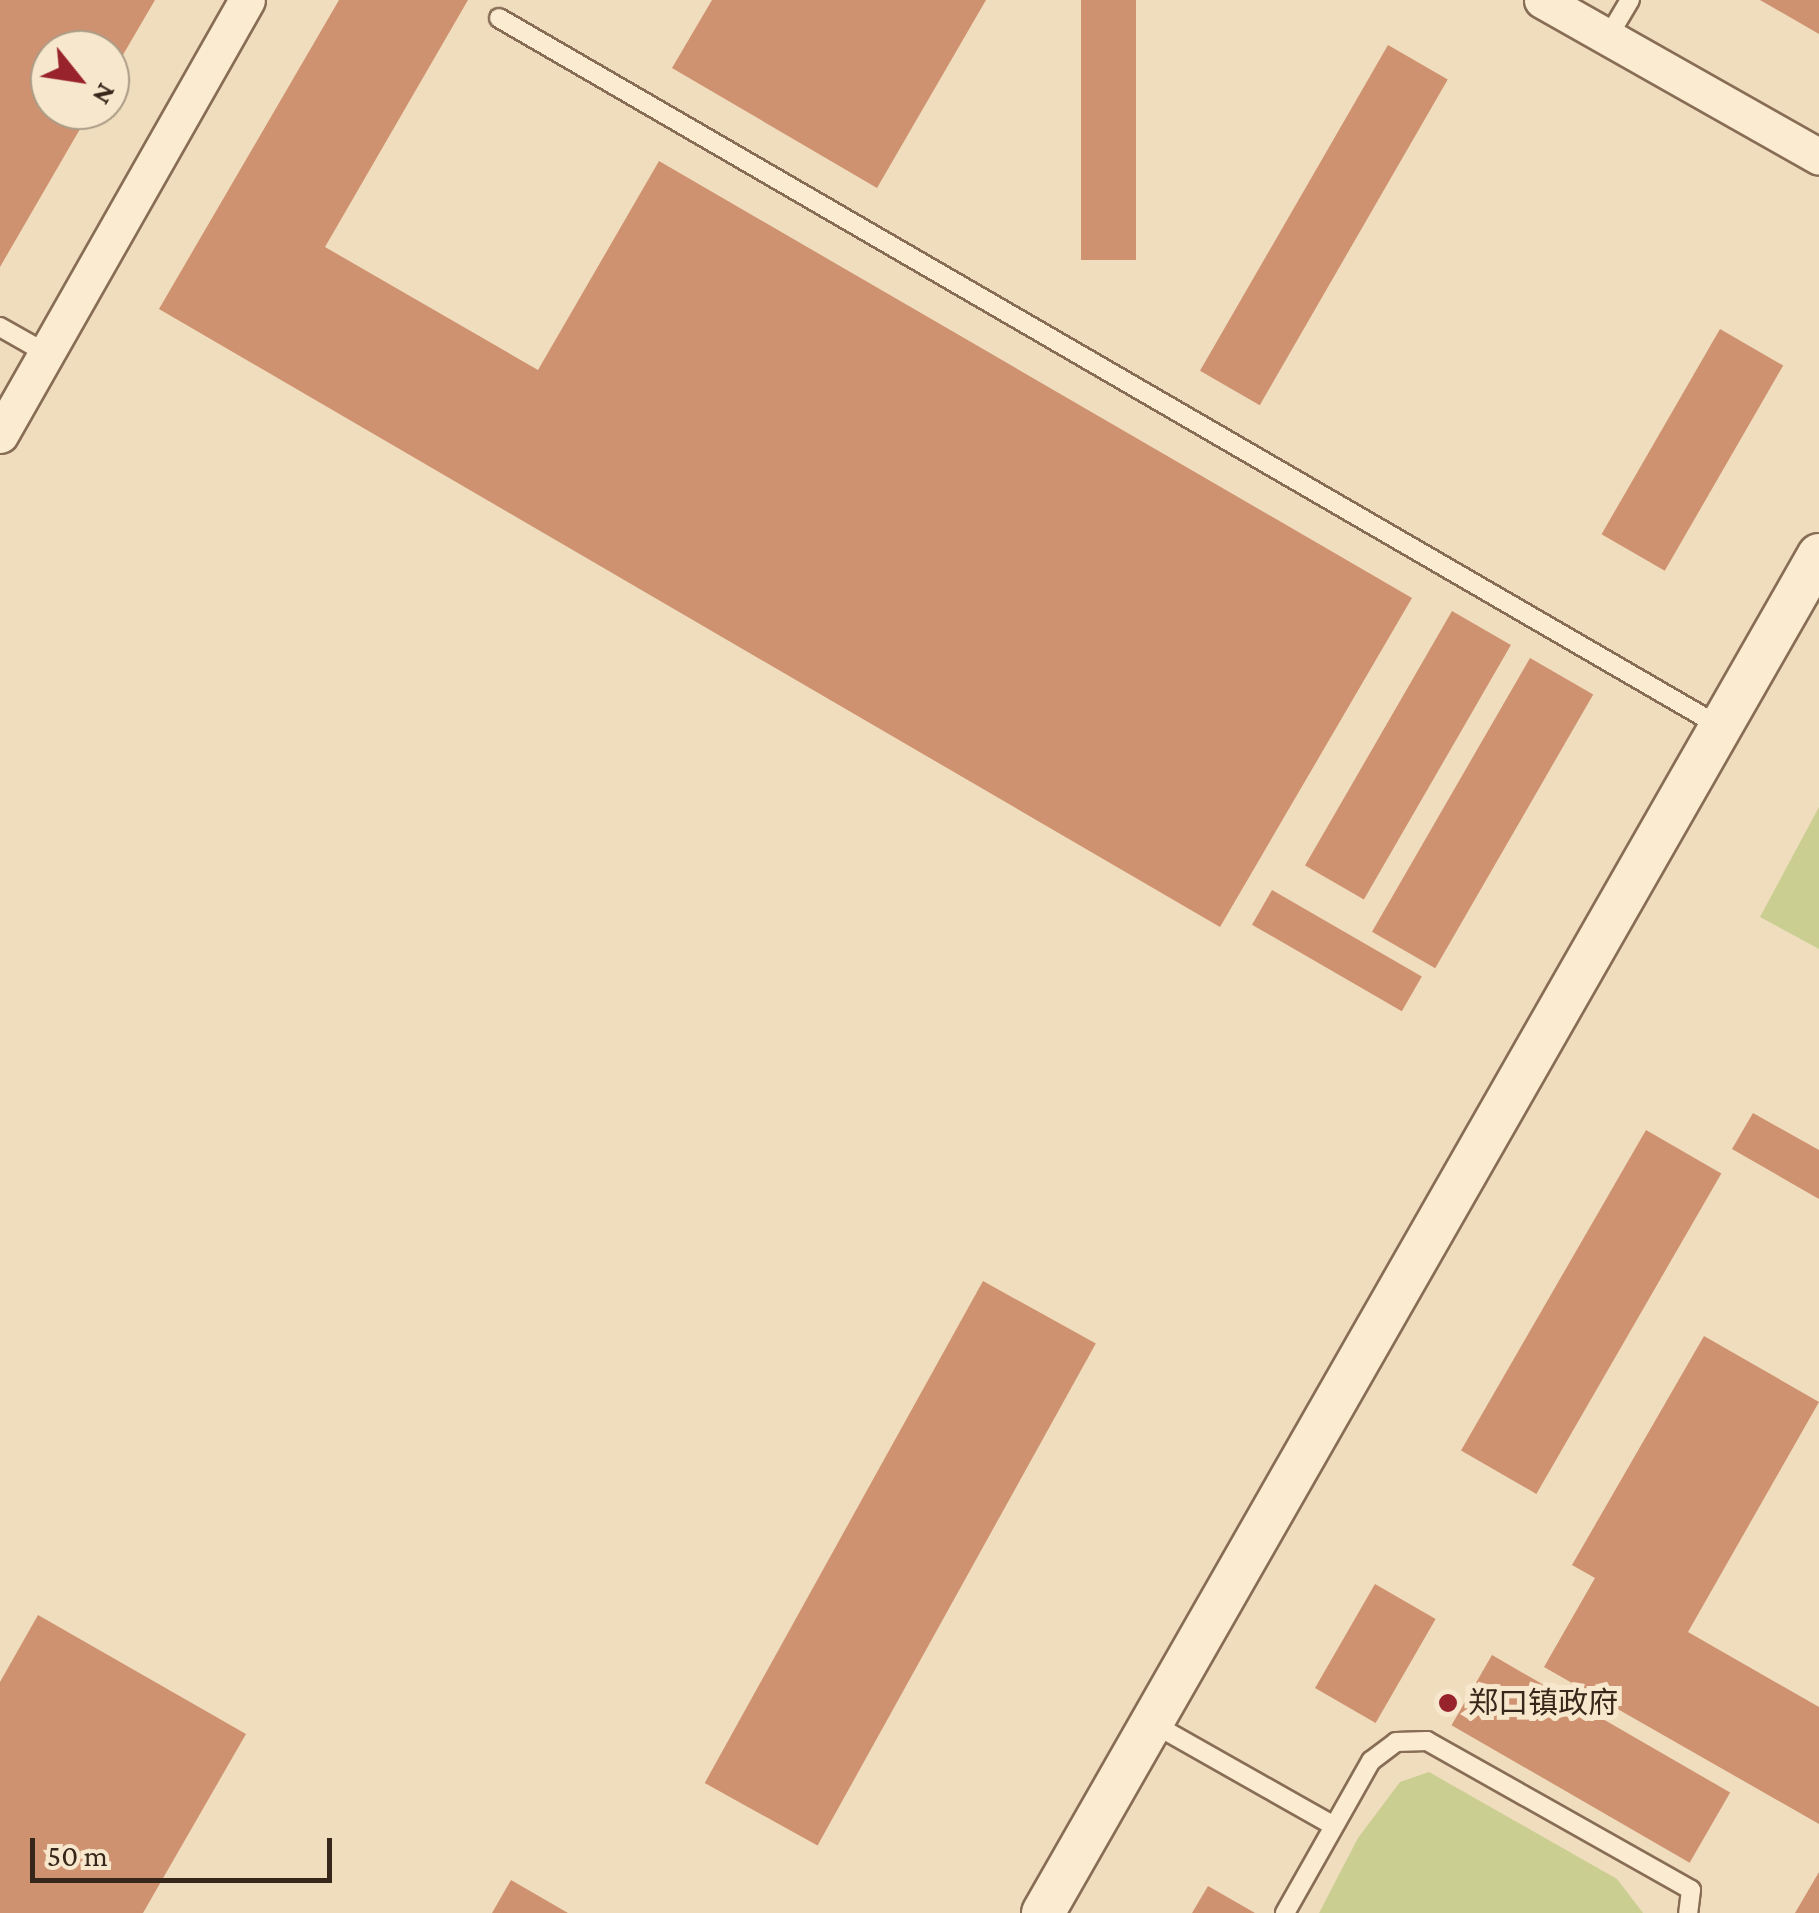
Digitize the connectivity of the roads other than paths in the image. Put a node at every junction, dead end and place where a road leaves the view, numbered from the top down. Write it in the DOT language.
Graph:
graph roads {
  1 [pos="247,0"];
  2 [pos="1542,0"];
  3 [pos="1630,0"];
  4 [pos="499,18"];
  5 [pos="1608,38"];
  6 [pos="1819,157"];
  7 [pos="0,327"];
  8 [pos="46,353"];
  9 [pos="0,435"];
  10 [pos="1819,555"];
  11 [pos="1721,726"];
  12 [pos="1152,1723"];
  13 [pos="1332,1826"];
  14 [pos="1044,1913"];
  15 [pos="1285,1913"];
  16 [pos="1688,1913"];
  1 -- 8 [label="street"];
  2 -- 5 [label="street"];
  3 -- 5 [label="lane"];
  4 -- 11 [label="lane"];
  5 -- 6 [label="street"];
  7 -- 8 [label="lane"];
  8 -- 9 [label="street"];
  10 -- 11 [label="street"];
  11 -- 12 [label="street"];
  12 -- 13 [label="lane"];
  12 -- 14 [label="street"];
  13 -- 15 [label="lane"];
  13 -- 16 [label="lane"];
}
